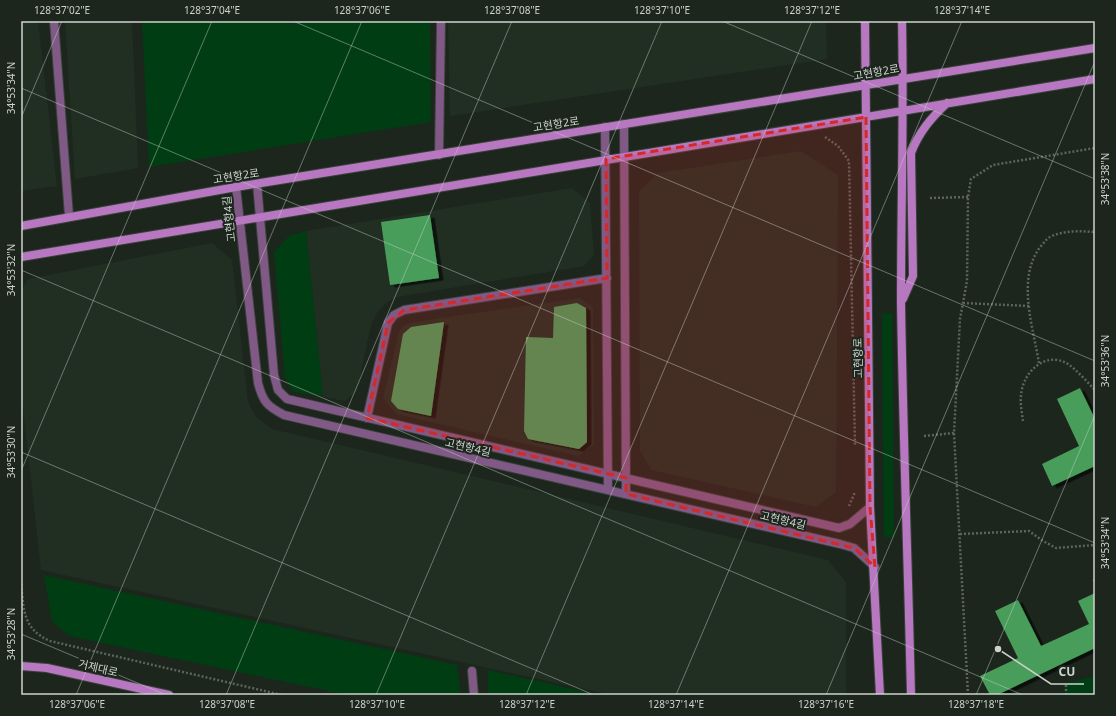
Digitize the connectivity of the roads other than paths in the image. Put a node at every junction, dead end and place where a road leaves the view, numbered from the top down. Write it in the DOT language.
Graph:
graph roads {
  1 [pos="54,21"];
  2 [pos="441,21"];
  3 [pos="865,21"];
  4 [pos="902,21"];
  5 [pos="1095,48"];
  6 [pos="904,79"];
  7 [pos="1095,79"];
  8 [pos="866,86"];
  9 [pos="947,102"];
  10 [pos="903,111"];
  11 [pos="866,118"];
  12 [pos="624,124"];
  13 [pos="605,128"];
  14 [pos="439,155"];
  15 [pos="624,156"];
  16 [pos="606,159"];
  17 [pos="257,184"];
  18 [pos="236,187"];
  19 [pos="69,216"];
  20 [pos="260,217"];
  21 [pos="240,221"];
  22 [pos="21,226"];
  23 [pos="21,257"];
  24 [pos="607,278"];
  25 [pos="902,304"];
  26 [pos="367,418"];
  27 [pos="608,474"];
  28 [pos="626,478"];
  29 [pos="608,490"];
  30 [pos="626,494"];
  31 [pos="870,507"];
  32 [pos="874,567"];
  33 [pos="21,666"];
  34 [pos="472,671"];
  35 [pos="169,695"];
  36 [pos="474,695"];
  37 [pos="880,695"];
  38 [pos="911,695"];
  1 -- 19 [label="street"];
  2 -- 14 [label="street"];
  3 -- 8 [label="street, 고현항로"];
  4 -- 6 [label="street"];
  5 -- 6 [label="street, 고현항2로"];
  6 -- 8 [label="street, 고현항2로"];
  6 -- 10 [label="street"];
  7 -- 9 [label="street"];
  8 -- 11 [label="street, 고현항로"];
  8 -- 12 [label="street, 고현항2로"];
  9 -- 10 [label="street"];
  9 -- 25 [label="street"];
  10 -- 11 [label="street"];
  10 -- 25 [label="street"];
  11 -- 15 [label="street"];
  11 -- 31 [label="street, 고현항로"];
  12 -- 13 [label="street, 고현항2로"];
  12 -- 15 [label="street"];
  13 -- 14 [label="street, 고현항2로"];
  13 -- 16 [label="street"];
  14 -- 17 [label="street, 고현항2로"];
  15 -- 16 [label="street"];
  15 -- 28 [label="street"];
  16 -- 20 [label="street"];
  16 -- 24 [label="street"];
  17 -- 18 [label="street, 고현항2로"];
  17 -- 20 [label="street, 고현항4길"];
  18 -- 19 [label="street, 고현항2로"];
  18 -- 21 [label="street, 고현항4길"];
  19 -- 22 [label="street, 고현항2로"];
  20 -- 21 [label="street"];
  20 -- 26 [label="street, 고현항4길"];
  21 -- 23 [label="street"];
  21 -- 29 [label="street, 고현항4길"];
  24 -- 26 [label="street"];
  24 -- 27 [label="street"];
  25 -- 38 [label="street"];
  26 -- 27 [label="street, 고현항4길"];
  27 -- 28 [label="street, 고현항4길"];
  27 -- 29 [label="street"];
  28 -- 30 [label="street"];
  28 -- 31 [label="street, 고현항4길"];
  29 -- 30 [label="street, 고현항4길"];
  30 -- 32 [label="street, 고현항4길"];
  31 -- 32 [label="street, 고현항로"];
  32 -- 37 [label="street, 고현항로"];
  33 -- 35 [label="street, 거제대로"];
  34 -- 36 [label="street"];
}
